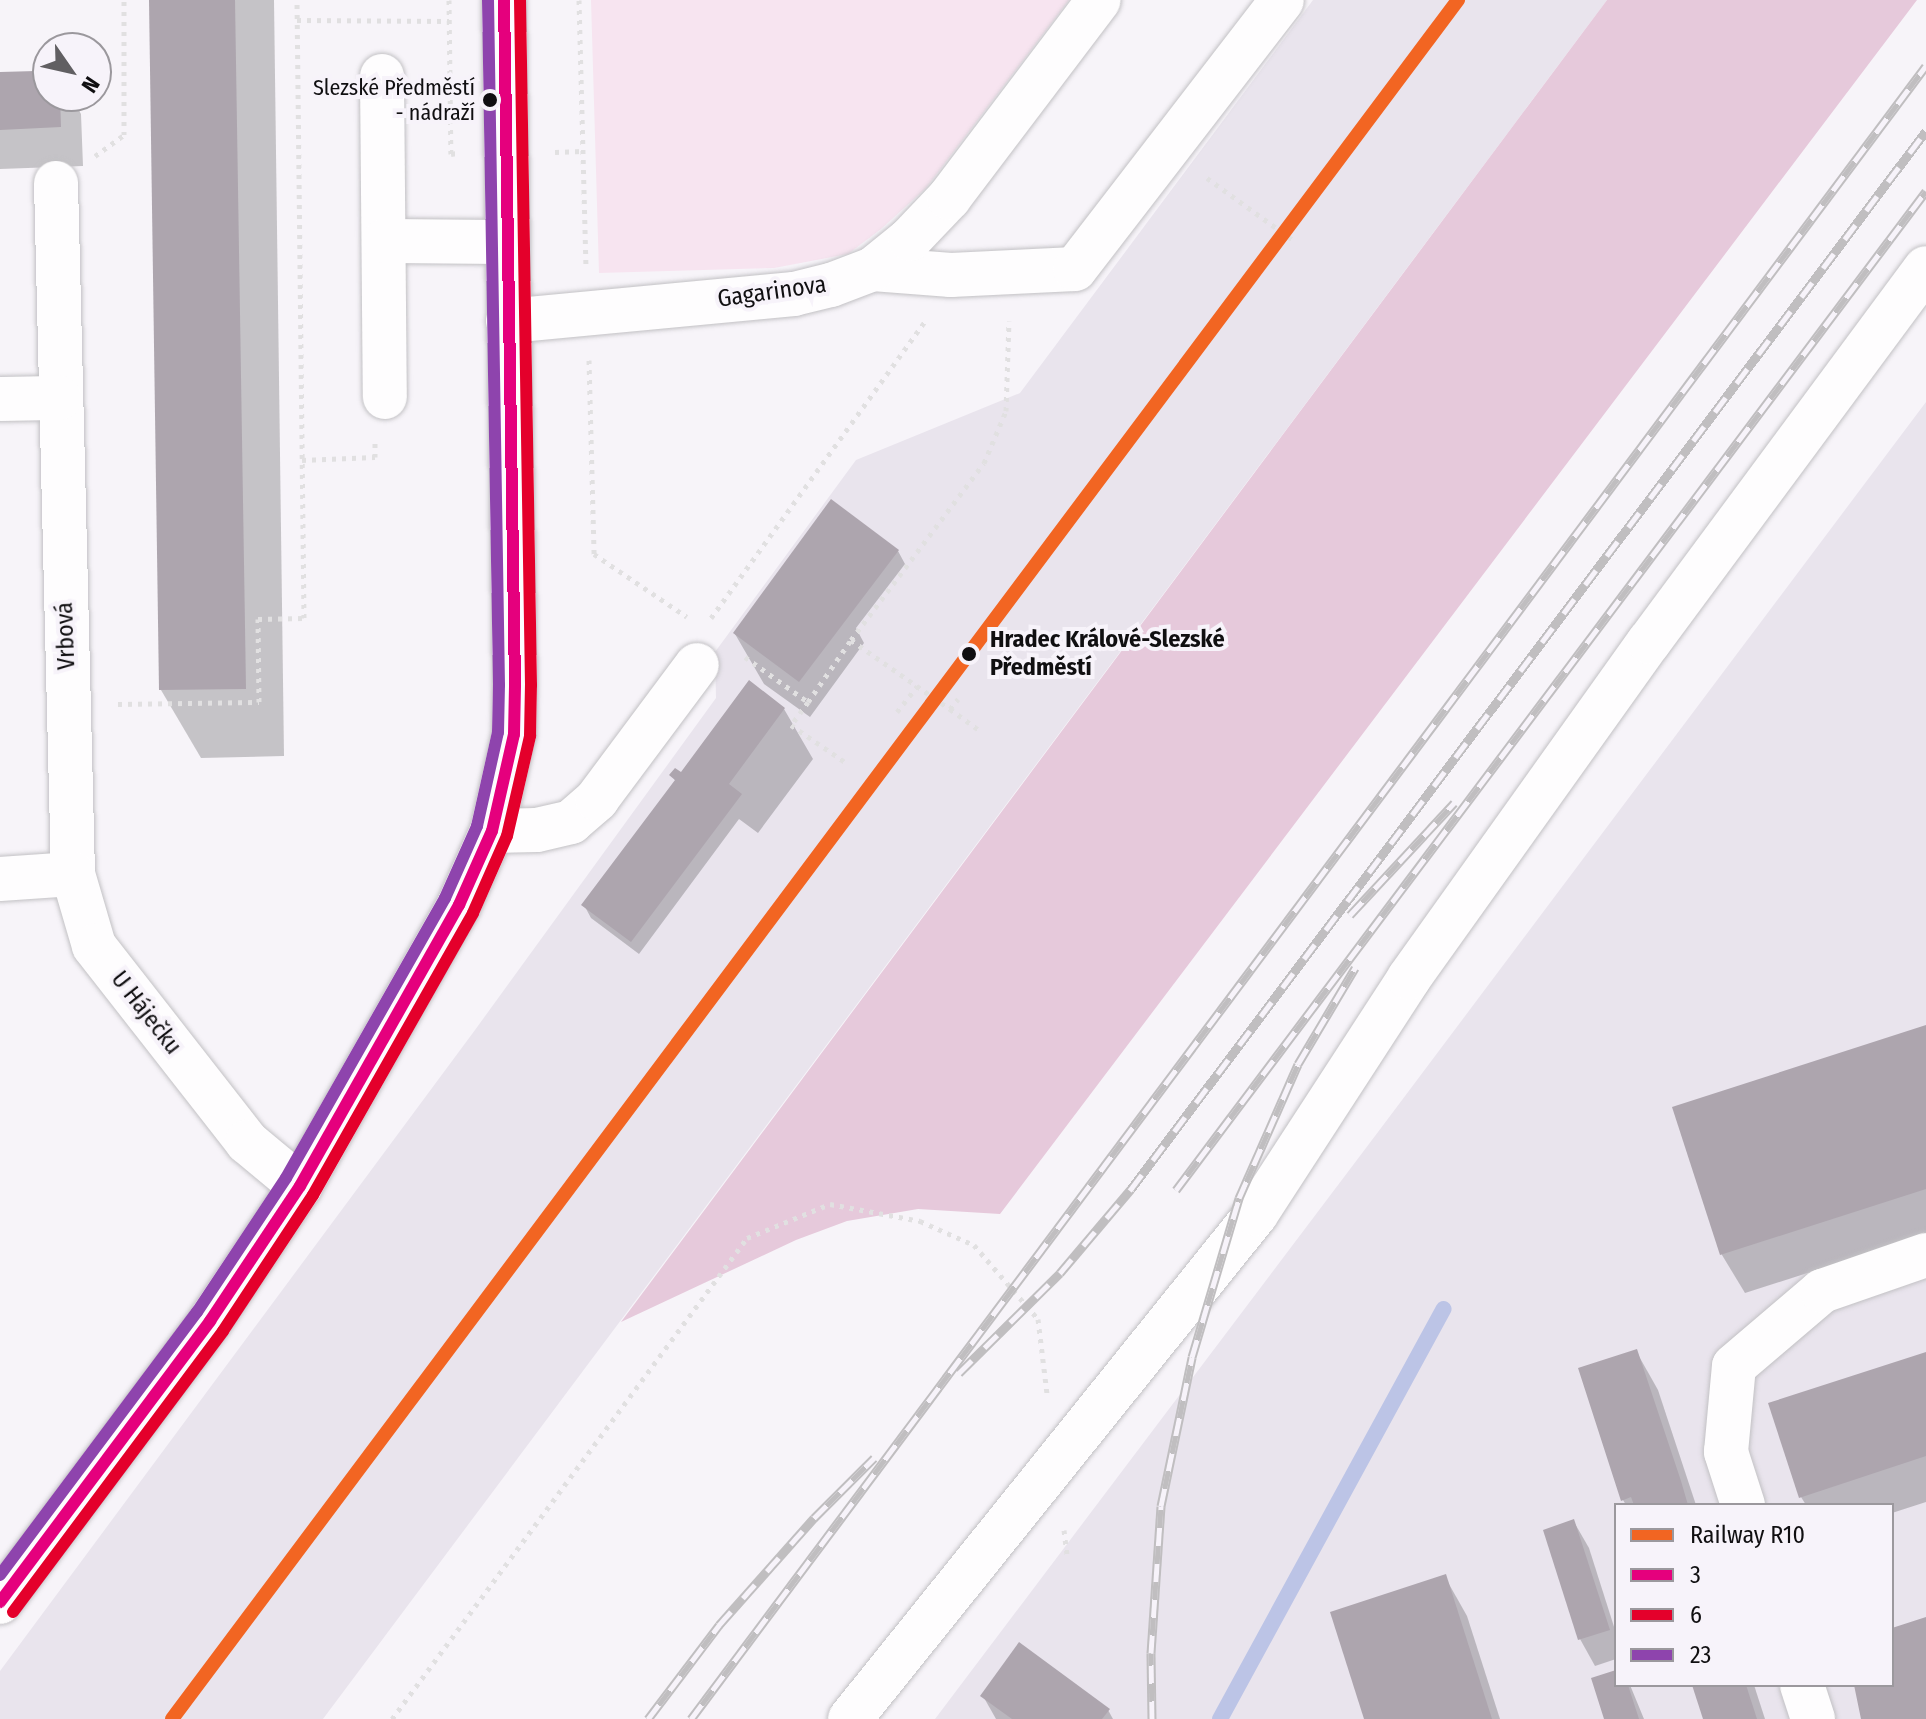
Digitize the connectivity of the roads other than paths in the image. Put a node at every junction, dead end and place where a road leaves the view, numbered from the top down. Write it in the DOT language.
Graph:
graph roads {
  1 [pos="504,0"];
  2 [pos="1099,0"];
  3 [pos="1282,0"];
  4 [pos="382,76"];
  5 [pos="56,183"];
  6 [pos="384,241"];
  7 [pos="506,242"];
  8 [pos="1926,268"];
  9 [pos="873,269"];
  10 [pos="508,321"];
  11 [pos="385,397"];
  12 [pos="59,398"];
  13 [pos="0,399"];
  14 [pos="712,648"];
  15 [pos="492,831"];
  16 [pos="73,874"];
  17 [pos="0,879"];
  18 [pos="300,1186"];
  19 [pos="1926,1255"];
  20 [pos="1742,1503"];
  21 [pos="0,1602"];
  22 [pos="1803,1687"];
  23 [pos="850,1719"];
  24 [pos="1813,1719"];
  1 -- 7 [label="street"];
  2 -- 9 [label="street, Gagarinova"];
  3 -- 9 [label="street"];
  4 -- 6 [label="street"];
  5 -- 12 [label="street, Vrbová"];
  6 -- 7 [label="street"];
  6 -- 11 [label="street"];
  7 -- 10 [label="street"];
  8 -- 23 [label="street"];
  9 -- 10 [label="street, Gagarinova"];
  10 -- 15 [label="street"];
  12 -- 13 [label="street"];
  12 -- 16 [label="street, Vrbová"];
  14 -- 15 [label="street"];
  15 -- 18 [label="street"];
  16 -- 17 [label="street"];
  16 -- 18 [label="street, U Háječku"];
  18 -- 21 [label="street"];
  19 -- 20 [label="street"];
  22 -- 24 [label="street"];
}
